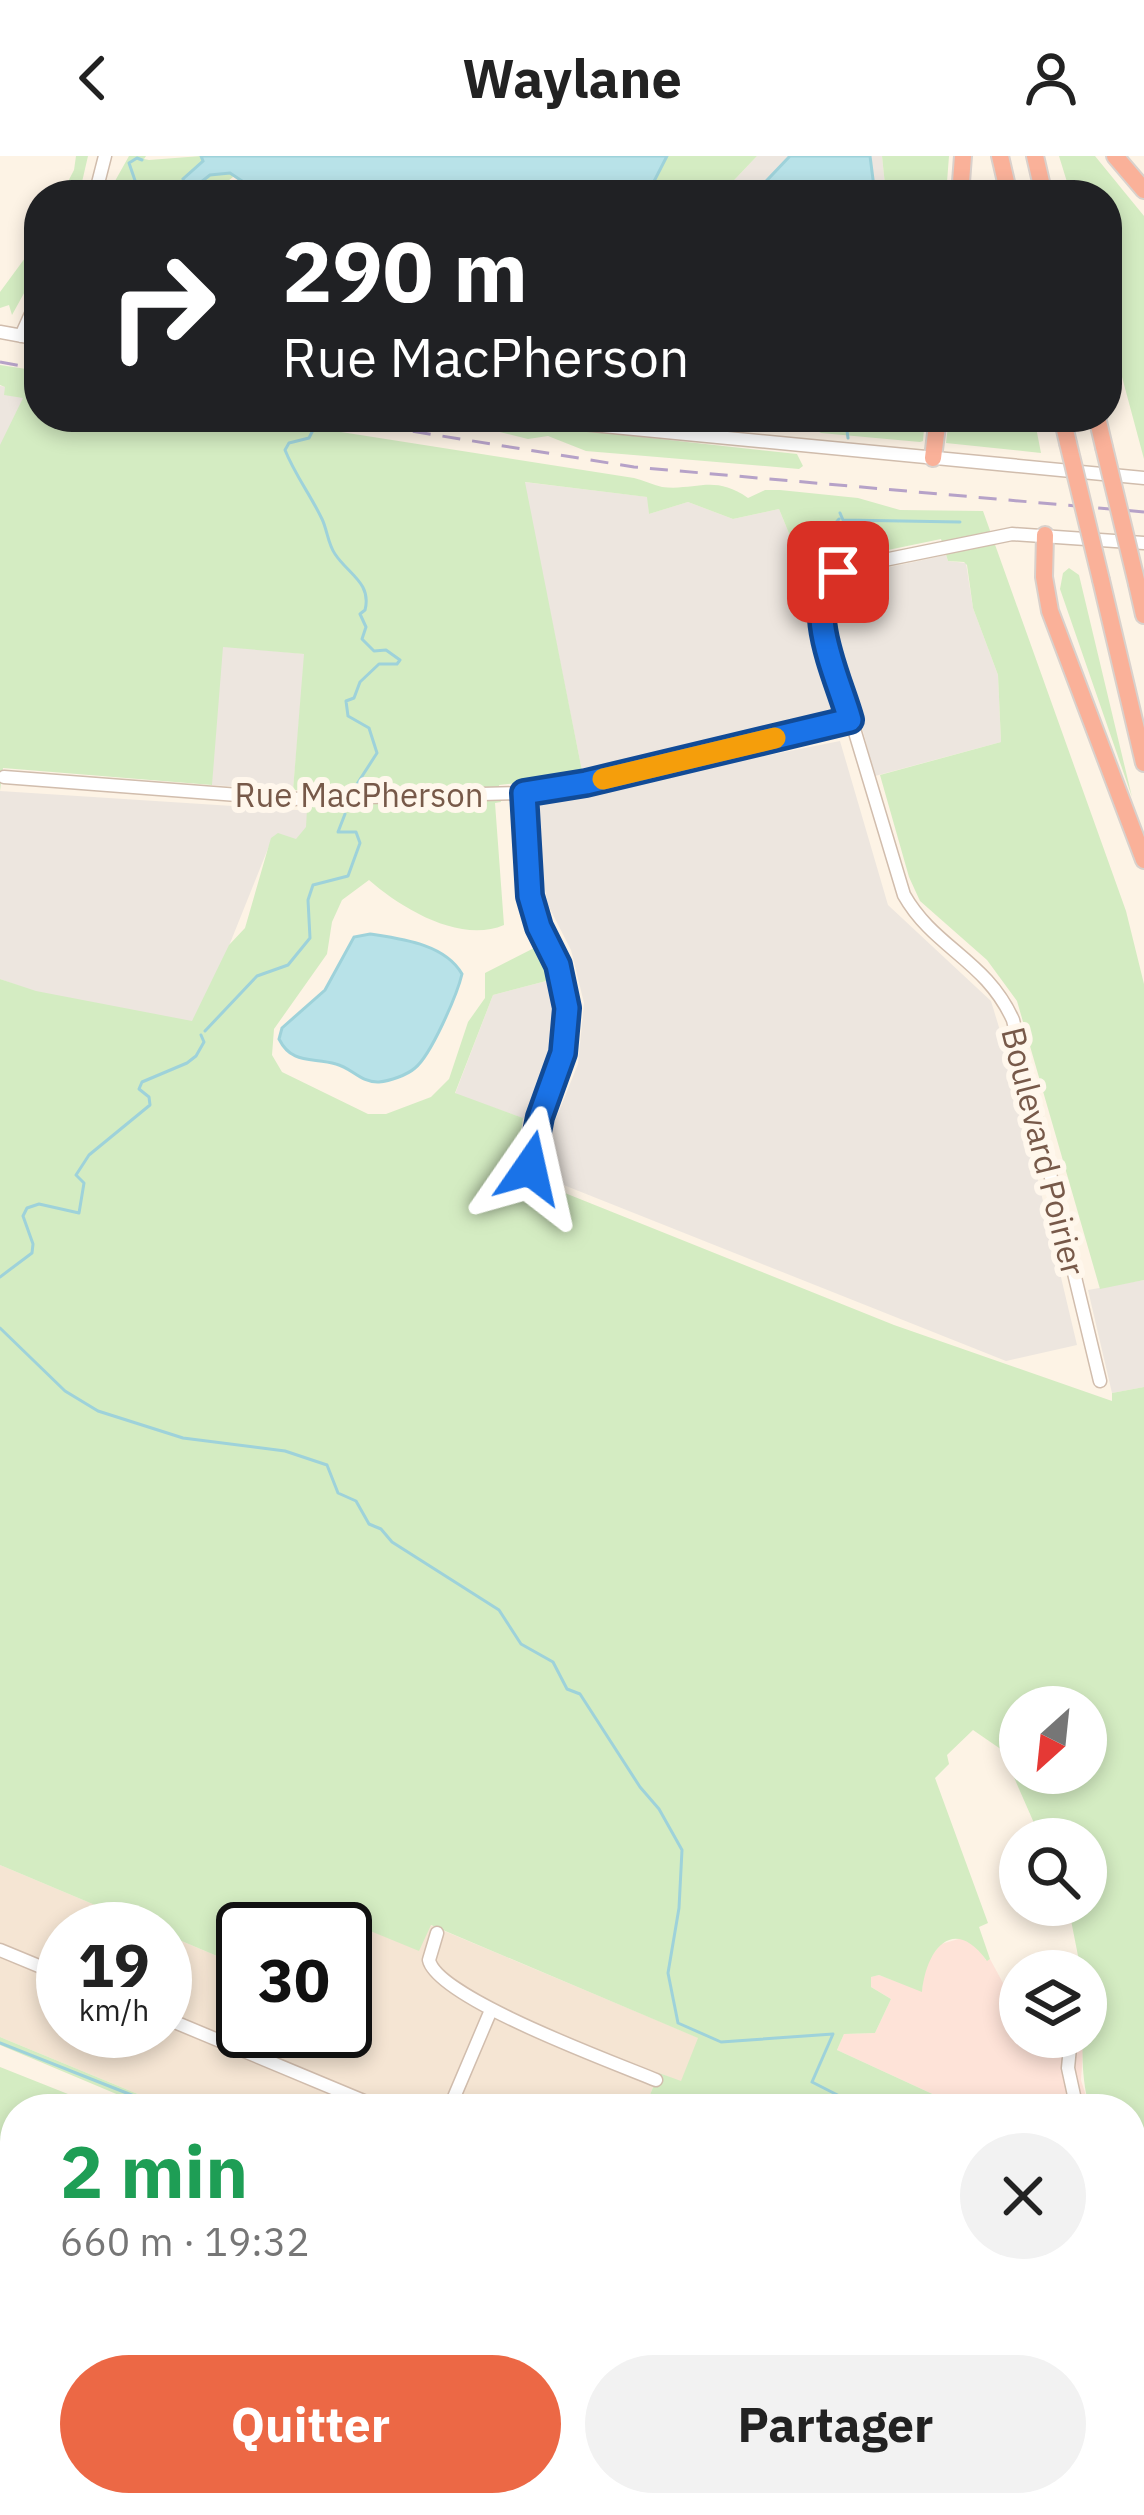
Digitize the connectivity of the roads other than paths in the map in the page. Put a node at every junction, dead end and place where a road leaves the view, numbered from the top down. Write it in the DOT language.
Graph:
graph roads {
  1 [pos="1115,156"];
  2 [pos="1144,190"];
  3 [pos="24,331"];
  4 [pos="0,332"];
  5 [pos="22,336"];
  6 [pos="664,432"];
  7 [pos="936,432"];
  8 [pos="1066,432"];
  9 [pos="1100,432"];
  10 [pos="933,458"];
  11 [pos="1144,478"];
  12 [pos="1045,535"];
  13 [pos="1144,543"];
  14 [pos="1144,616"];
  15 [pos="850,720"];
  16 [pos="1144,763"];
  17 [pos="4,777"];
  18 [pos="524,793"];
  19 [pos="1144,860"];
  20 [pos="530,1168"];
  21 [pos="1100,1381"];
  22 [pos="436,1933"];
  23 [pos="0,1950"];
  24 [pos="36,1965"];
  25 [pos="491,2010"];
  26 [pos="192,2029"];
  27 [pos="1069,2058"];
  28 [pos="656,2080"];
  29 [pos="347,2094"];
  30 [pos="455,2094"];
  31 [pos="1074,2094"];
  1 -- 2 [label="highway"];
  3 -- 5 [label="street"];
  4 -- 5 [label="street"];
  6 -- 10 [label="street"];
  7 -- 10 [label="highway"];
  8 -- 16 [label="highway, bridge"];
  9 -- 14 [label="highway, bridge"];
  10 -- 11 [label="street"];
  12 -- 13 [label="street, Boulevard Poirier"];
  12 -- 15 [label="street, Boulevard Poirier"];
  12 -- 19 [label="highway"];
  15 -- 18 [label="street, Rue MacPherson"];
  15 -- 21 [label="street, Boulevard Poirier"];
  17 -- 18 [label="street, Rue MacPherson"];
  18 -- 20 [label="street"];
  22 -- 25 [label="street"];
  23 -- 24 [label="street"];
  25 -- 28 [label="street"];
  25 -- 30 [label="street"];
  26 -- 29 [label="street"];
  27 -- 31 [label="street"];
}
